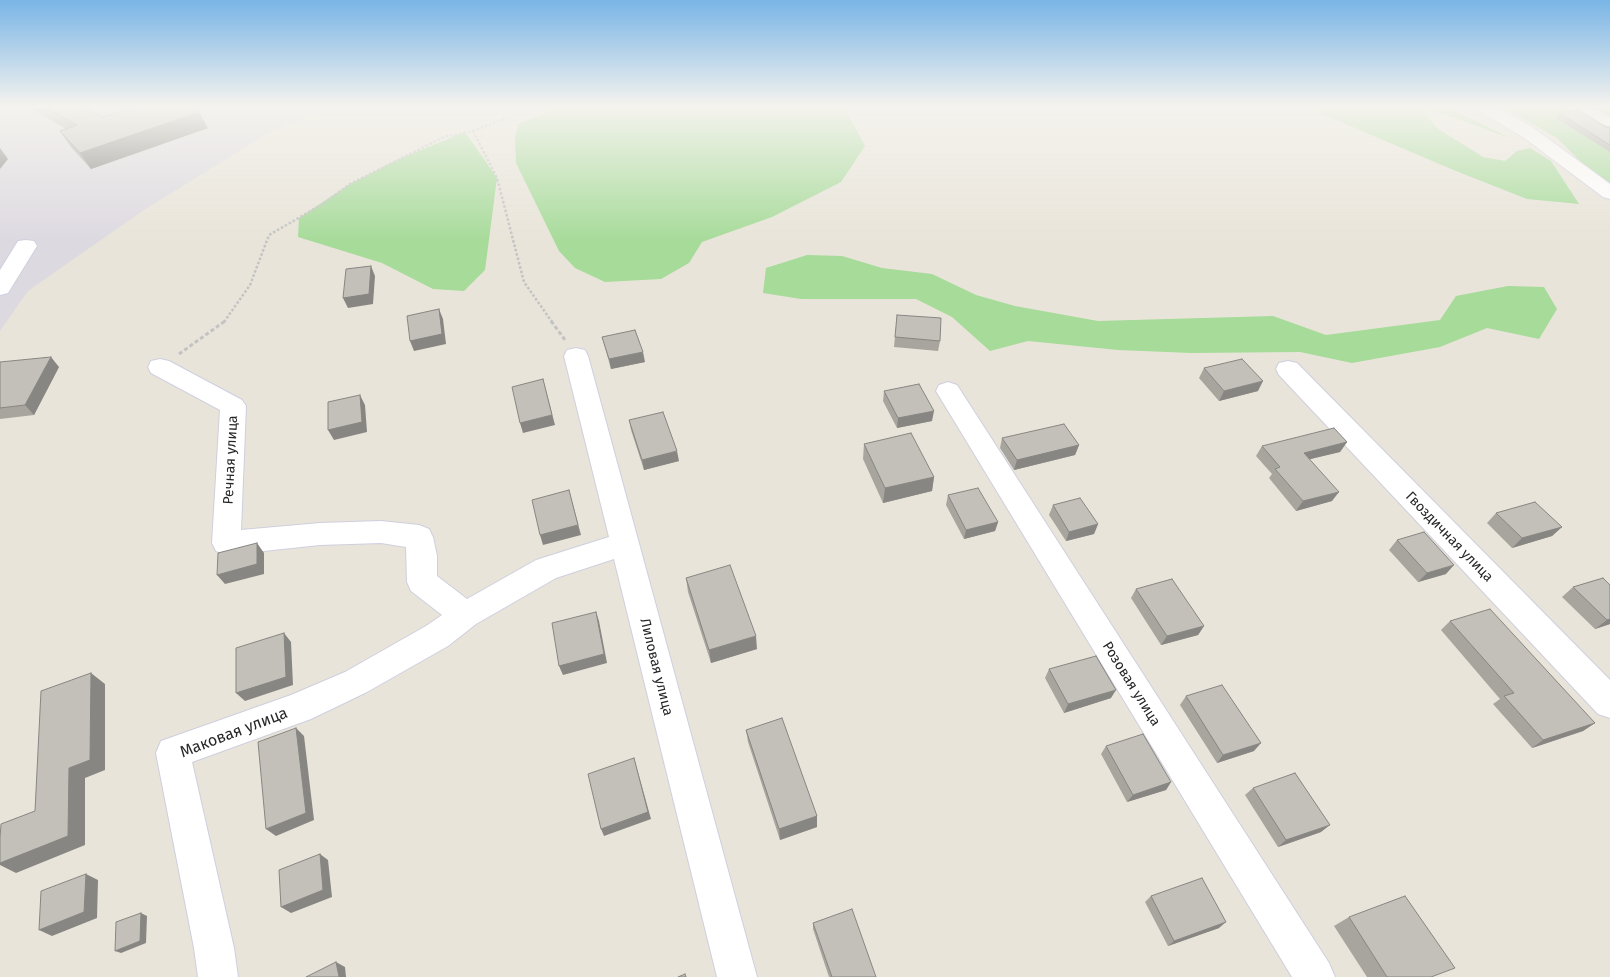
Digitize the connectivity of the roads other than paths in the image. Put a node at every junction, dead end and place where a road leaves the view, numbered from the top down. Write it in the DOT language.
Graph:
graph roads {
  1 [pos="1555,152"];
  2 [pos="1610,192"];
  3 [pos="26,246"];
  4 [pos="0,288"];
  5 [pos="576,356"];
  6 [pos="160,367"];
  7 [pos="1288,369"];
  8 [pos="948,390"];
  9 [pos="625,544"];
  10 [pos="465,615"];
  11 [pos="1610,704"];
  12 [pos="218,977"];
  13 [pos="737,977"];
  14 [pos="1315,977"];
  1 -- 2 [label="street"];
  3 -- 4 [label="street"];
  5 -- 9 [label="street, Лиловая улица"];
  6 -- 10 [label="street, Речная улица"];
  7 -- 11 [label="street, Гвоздичная улица"];
  8 -- 14 [label="street, Розовая улица"];
  9 -- 10 [label="street, Маковая улица"];
  9 -- 13 [label="street, Лиловая улица"];
  10 -- 12 [label="street, Маковая улица"];
}
